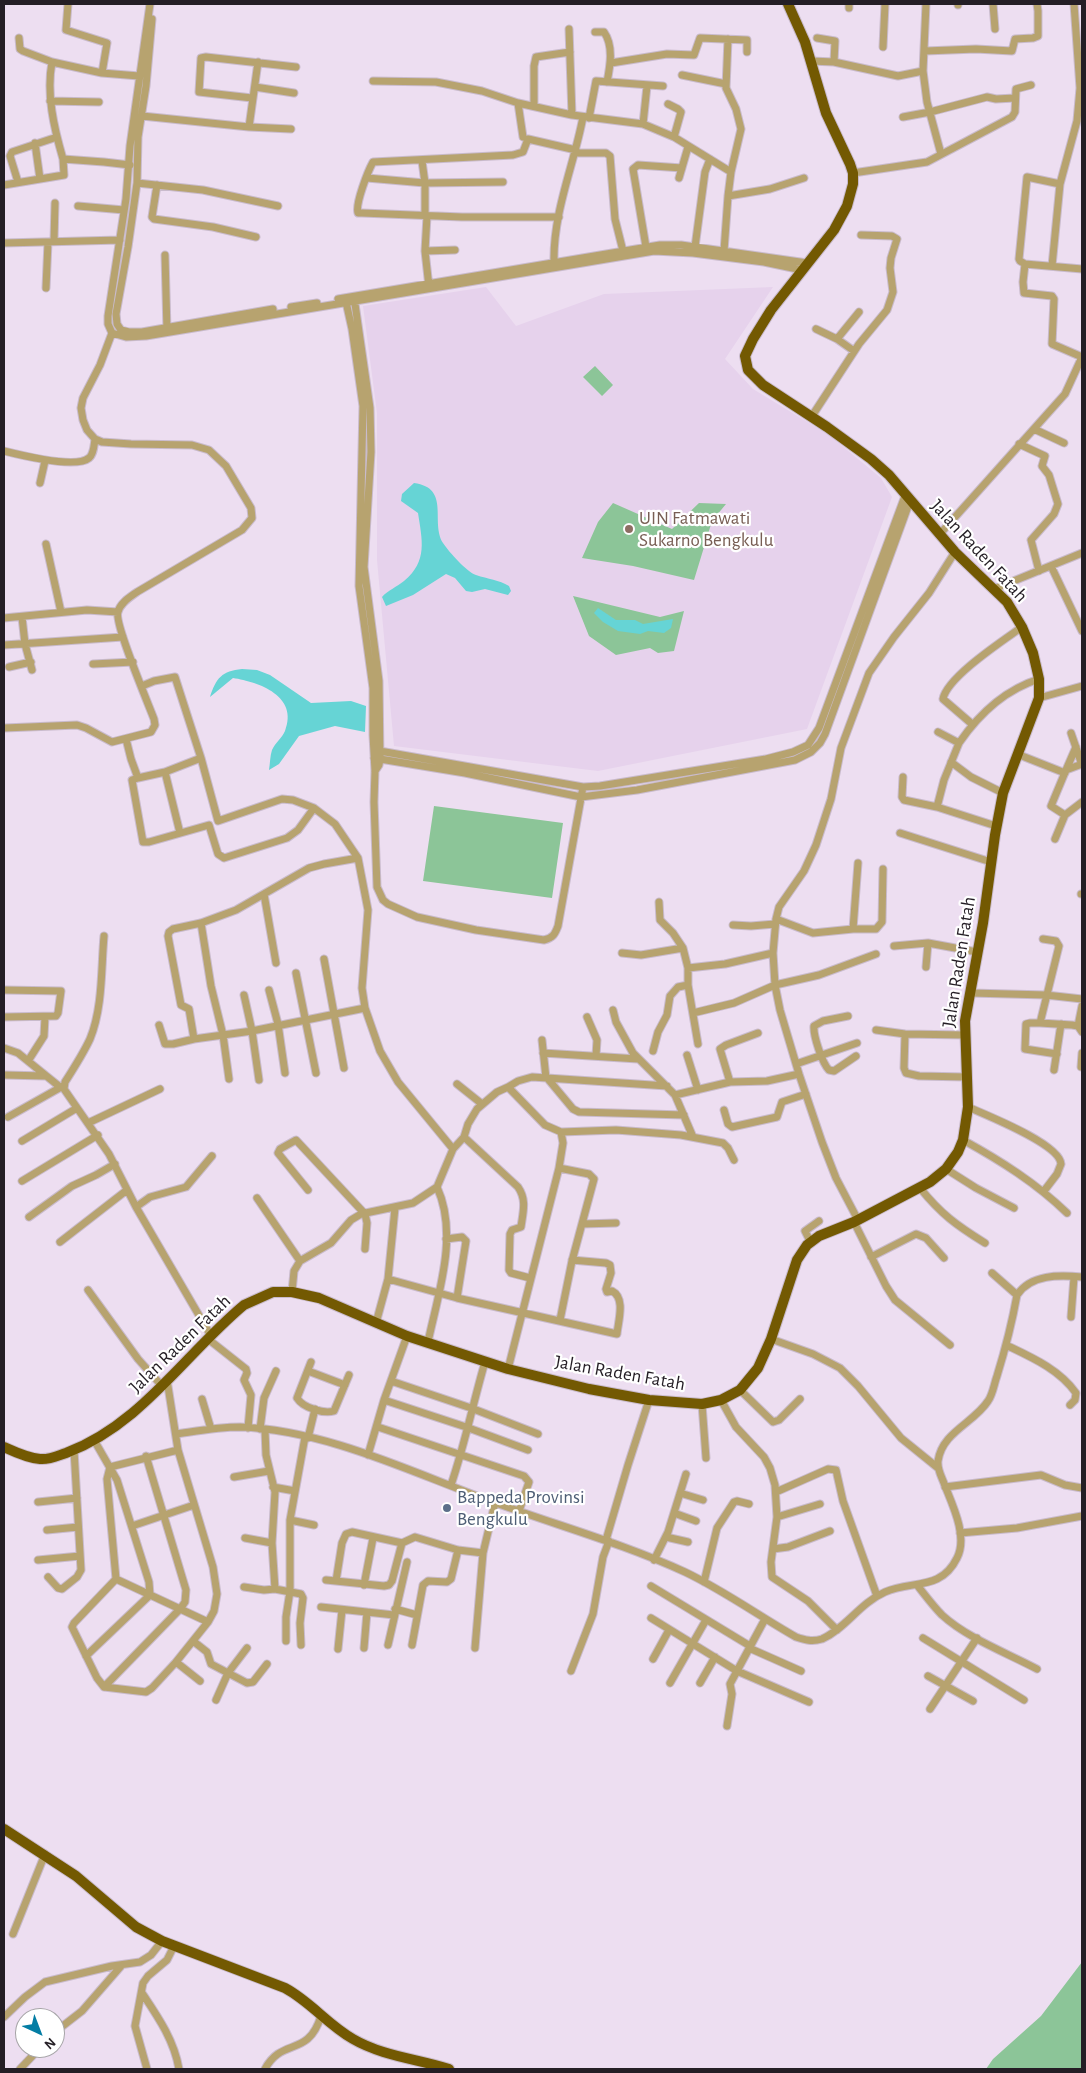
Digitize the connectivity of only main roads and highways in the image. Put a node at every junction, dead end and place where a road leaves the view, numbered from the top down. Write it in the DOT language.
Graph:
graph roads {
  1 [pos="788,4"];
  2 [pos="4,1447"];
  3 [pos="4,1829"];
  4 [pos="449,2069"];
  1 -- 2 [label="highway, Jalan Raden Fatah"];
  3 -- 4 [label="highway"];
}
